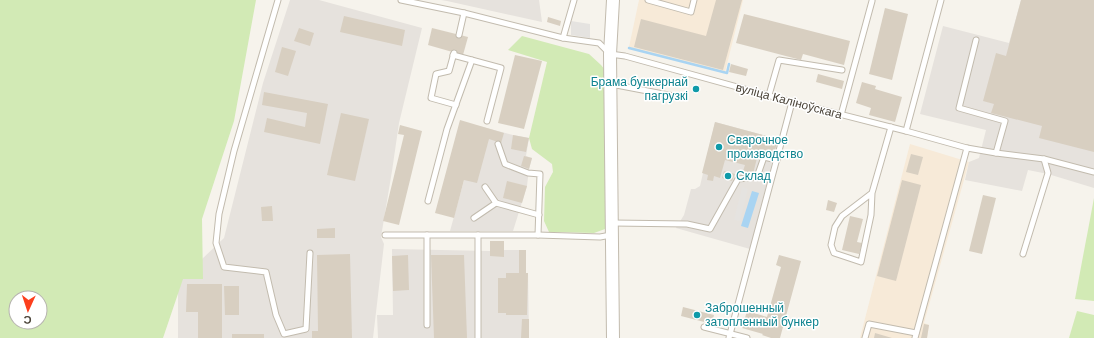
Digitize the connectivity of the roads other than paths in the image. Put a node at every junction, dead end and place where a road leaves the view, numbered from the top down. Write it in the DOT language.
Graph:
graph roads {
  1 [pos="278,0"];
  2 [pos="402,0"];
  3 [pos="574,0"];
  4 [pos="612,0"];
  5 [pos="648,0"];
  6 [pos="694,0"];
  7 [pos="941,0"];
  8 [pos="872,1"];
  9 [pos="464,13"];
  10 [pos="459,35"];
  11 [pos="563,38"];
  12 [pos="976,40"];
  13 [pos="610,54"];
  14 [pos="472,60"];
  15 [pos="842,70"];
  16 [pos="611,84"];
  17 [pos="679,96"];
  18 [pos="769,96"];
  19 [pos="792,102"];
  20 [pos="456,105"];
  21 [pos="841,115"];
  22 [pos="487,121"];
  23 [pos="891,127"];
  24 [pos="906,131"];
  25 [pos="498,144"];
  26 [pos="967,148"];
  27 [pos="996,153"];
  28 [pos="1044,159"];
  29 [pos="777,160"];
  30 [pos="1094,172"];
  31 [pos="485,187"];
  32 [pos="872,193"];
  33 [pos="428,201"];
  34 [pos="496,203"];
  35 [pos="539,215"];
  36 [pos="474,218"];
  37 [pos="612,223"];
  38 [pos="385,235"];
  39 [pos="427,235"];
  40 [pos="478,235"];
  41 [pos="538,235"];
  42 [pos="612,235"];
  43 [pos="310,253"];
  44 [pos="1023,254"];
  45 [pos="427,325"];
  46 [pos="704,327"];
  47 [pos="730,336"];
  48 [pos="915,336"];
  49 [pos="478,338"];
  50 [pos="613,338"];
  51 [pos="747,338"];
  52 [pos="866,338"];
  1 -- 43 [label="lane"];
  2 -- 9 [label="lane"];
  3 -- 11 [label="lane"];
  4 -- 13 [label="street"];
  5 -- 6 [label="lane"];
  7 -- 24 [label="lane"];
  8 -- 21 [label="lane"];
  9 -- 10 [label="lane"];
  9 -- 11 [label="lane"];
  11 -- 13 [label="lane"];
  12 -- 27 [label="lane"];
  13 -- 16 [label="street"];
  13 -- 18 [label="lane, вуліца Каліноўскага"];
  14 -- 20 [label="lane"];
  14 -- 20 [label="lane"];
  14 -- 22 [label="lane"];
  15 -- 18 [label="lane"];
  16 -- 17 [label="lane"];
  16 -- 37 [label="street"];
  18 -- 19 [label="lane, вуліца Каліноўскага"];
  19 -- 21 [label="lane, вуліца Каліноўскага"];
  19 -- 29 [label="lane"];
  20 -- 33 [label="lane"];
  21 -- 23 [label="lane, вуліца Каліноўскага"];
  23 -- 24 [label="lane, вуліца Каліноўскага"];
  23 -- 32 [label="lane"];
  24 -- 26 [label="lane, вуліца Каліноўскага"];
  25 -- 35 [label="lane"];
  26 -- 27 [label="lane, вуліца Каліноўскага"];
  26 -- 48 [label="lane"];
  27 -- 28 [label="lane, вуліца Каліноўскага"];
  28 -- 30 [label="lane, вуліца Каліноўскага"];
  28 -- 44 [label="lane"];
  29 -- 37 [label="lane"];
  29 -- 47 [label="lane"];
  31 -- 34 [label="lane"];
  32 -- 32 [label="lane"];
  34 -- 35 [label="lane"];
  34 -- 36 [label="lane"];
  35 -- 41 [label="lane"];
  37 -- 42 [label="street"];
  38 -- 39 [label="lane"];
  39 -- 40 [label="lane"];
  39 -- 45 [label="lane"];
  40 -- 41 [label="lane"];
  40 -- 49 [label="lane"];
  41 -- 42 [label="lane"];
  42 -- 50 [label="street"];
  46 -- 47 [label="lane"];
  47 -- 51 [label="lane"];
  48 -- 52 [label="lane"];
}
